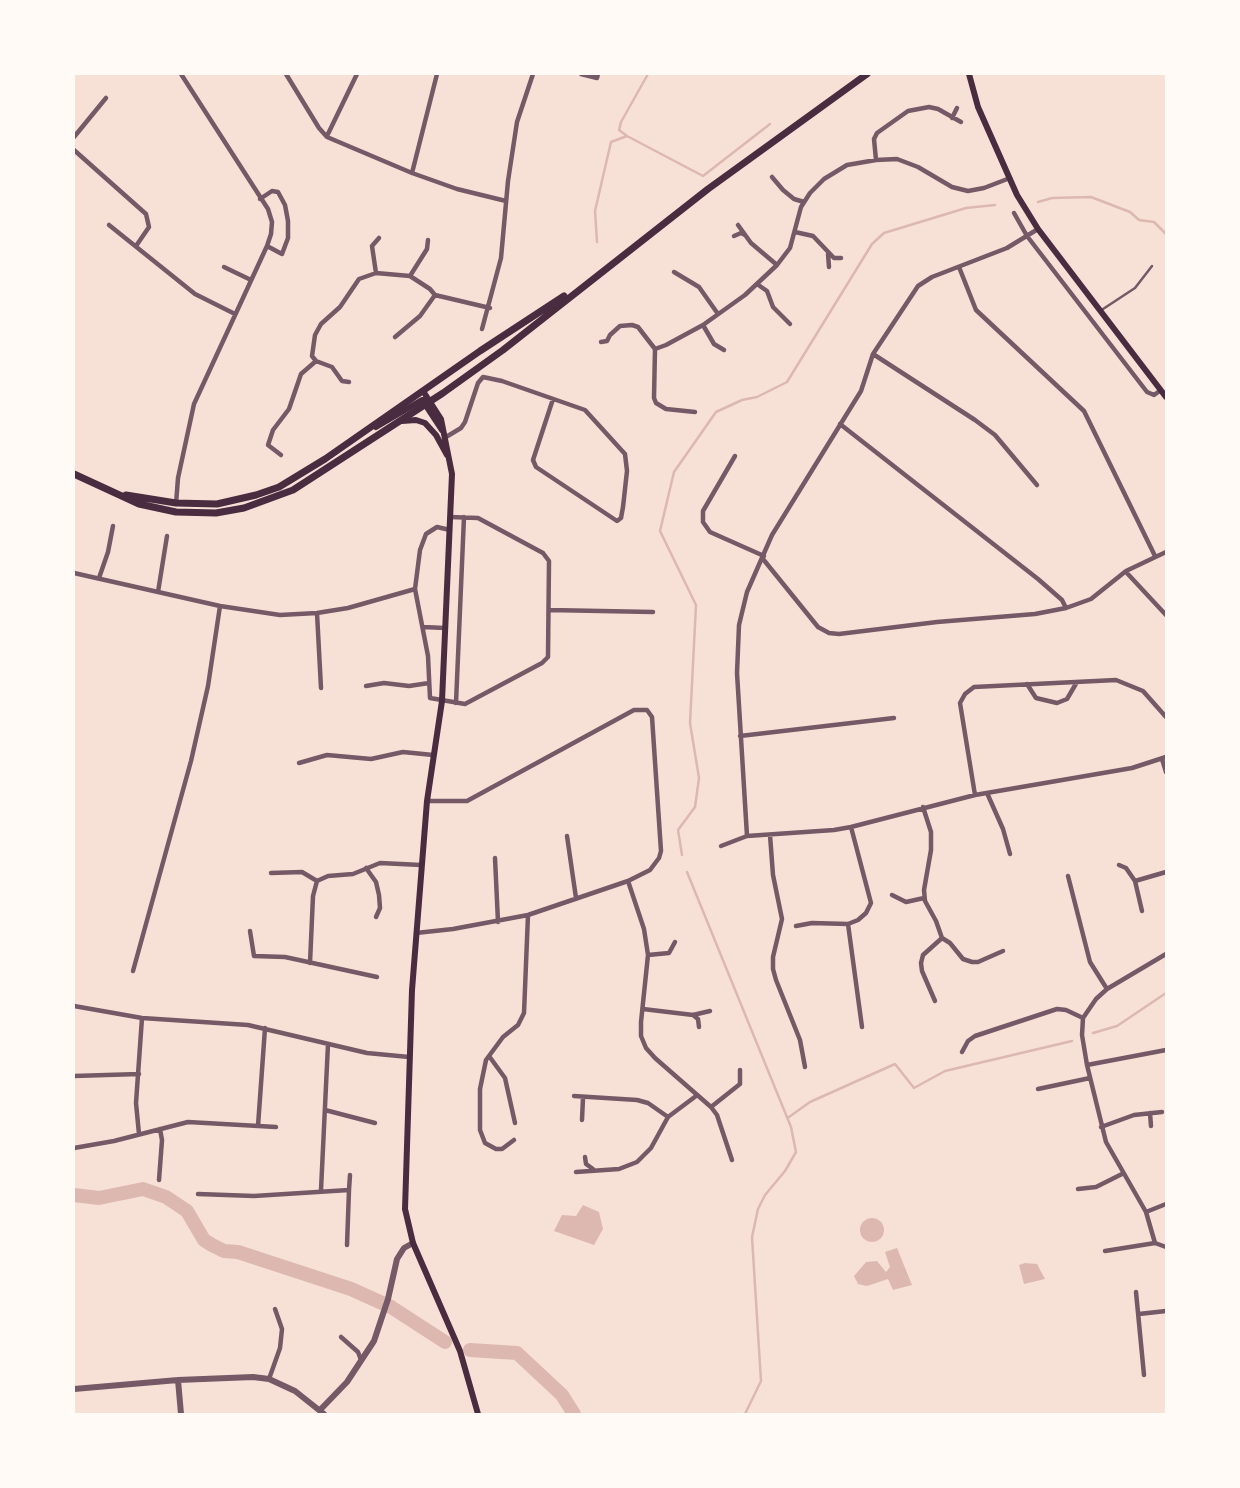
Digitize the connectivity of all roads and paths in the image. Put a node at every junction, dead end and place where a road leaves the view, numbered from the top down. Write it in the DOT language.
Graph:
graph roads {
  1 [pos="181,74"];
  2 [pos="286,74"];
  3 [pos="357,74"];
  4 [pos="437,74"];
  5 [pos="533,74"];
  6 [pos="581,74"];
  7 [pos="598,74"];
  8 [pos="867,74"];
  9 [pos="969,74"];
  10 [pos="106,99"];
  11 [pos="957,108"];
  12 [pos="952,118"];
  13 [pos="961,122"];
  14 [pos="327,136"];
  15 [pos="74,137"];
  16 [pos="74,150"];
  17 [pos="876,160"];
  18 [pos="412,173"];
  19 [pos="772,177"];
  20 [pos="1010,178"];
  21 [pos="260,199"];
  22 [pos="506,201"];
  23 [pos="804,202"];
  24 [pos="1014,213"];
  25 [pos="109,225"];
  26 [pos="738,225"];
  27 [pos="1038,229"];
  28 [pos="795,232"];
  29 [pos="734,236"];
  30 [pos="746,236"];
  31 [pos="1027,236"];
  32 [pos="379,239"];
  33 [pos="428,240"];
  34 [pos="136,246"];
  35 [pos="267,246"];
  36 [pos="828,253"];
  37 [pos="841,258"];
  38 [pos="777,265"];
  39 [pos="1152,266"];
  40 [pos="224,267"];
  41 [pos="829,267"];
  42 [pos="959,267"];
  43 [pos="605,269"];
  44 [pos="674,272"];
  45 [pos="376,273"];
  46 [pos="410,276"];
  47 [pos="251,280"];
  48 [pos="757,284"];
  49 [pos="435,295"];
  50 [pos="489,308"];
  51 [pos="1100,311"];
  52 [pos="235,314"];
  53 [pos="718,314"];
  54 [pos="790,324"];
  55 [pos="703,325"];
  56 [pos="482,329"];
  57 [pos="395,337"];
  58 [pos="601,342"];
  59 [pos="655,349"];
  60 [pos="724,350"];
  61 [pos="873,354"];
  62 [pos="316,361"];
  63 [pos="349,382"];
  64 [pos="1164,393"];
  65 [pos="424,398"];
  66 [pos="553,399"];
  67 [pos="695,412"];
  68 [pos="400,421"];
  69 [pos="840,424"];
  70 [pos="445,436"];
  71 [pos="281,455"];
  72 [pos="736,456"];
  73 [pos="450,459"];
  74 [pos="74,474"];
  75 [pos="1037,485"];
  76 [pos="118,494"];
  77 [pos="176,503"];
  78 [pos="176,512"];
  79 [pos="450,517"];
  80 [pos="464,517"];
  81 [pos="113,526"];
  82 [pos="450,530"];
  83 [pos="167,536"];
  84 [pos="1167,552"];
  85 [pos="1155,556"];
  86 [pos="763,557"];
  87 [pos="1126,571"];
  88 [pos="74,573"];
  89 [pos="99,578"];
  90 [pos="415,589"];
  91 [pos="158,592"];
  92 [pos="220,606"];
  93 [pos="1066,608"];
  94 [pos="549,610"];
  95 [pos="653,612"];
  96 [pos="317,613"];
  97 [pos="1167,615"];
  98 [pos="423,627"];
  99 [pos="445,628"];
  100 [pos="1077,681"];
  101 [pos="429,684"];
  102 [pos="1027,684"];
  103 [pos="366,686"];
  104 [pos="321,688"];
  105 [pos="442,701"];
  106 [pos="456,703"];
  107 [pos="1167,717"];
  108 [pos="894,718"];
  109 [pos="740,736"];
  110 [pos="433,755"];
  111 [pos="1164,758"];
  112 [pos="299,763"];
  113 [pos="1167,772"];
  114 [pos="987,793"];
  115 [pos="975,795"];
  116 [pos="427,801"];
  117 [pos="923,807"];
  118 [pos="851,827"];
  119 [pos="770,835"];
  120 [pos="567,836"];
  121 [pos="747,836"];
  122 [pos="721,846"];
  123 [pos="1010,854"];
  124 [pos="495,858"];
  125 [pos="421,865"];
  126 [pos="1119,865"];
  127 [pos="366,868"];
  128 [pos="1167,872"];
  129 [pos="271,873"];
  130 [pos="1068,876"];
  131 [pos="317,881"];
  132 [pos="628,881"];
  133 [pos="1135,881"];
  134 [pos="892,895"];
  135 [pos="576,898"];
  136 [pos="925,898"];
  137 [pos="1142,911"];
  138 [pos="527,915"];
  139 [pos="376,917"];
  140 [pos="498,922"];
  141 [pos="848,924"];
  142 [pos="796,926"];
  143 [pos="250,931"];
  144 [pos="416,933"];
  145 [pos="942,939"];
  146 [pos="675,942"];
  147 [pos="1003,951"];
  148 [pos="669,953"];
  149 [pos="1167,954"];
  150 [pos="648,955"];
  151 [pos="676,960"];
  152 [pos="310,963"];
  153 [pos="133,971"];
  154 [pos="377,977"];
  155 [pos="1107,989"];
  156 [pos="935,1001"];
  157 [pos="74,1006"];
  158 [pos="643,1009"];
  159 [pos="710,1011"];
  160 [pos="693,1015"];
  161 [pos="142,1018"];
  162 [pos="1083,1018"];
  163 [pos="699,1027"];
  164 [pos="862,1027"];
  165 [pos="265,1028"];
  166 [pos="328,1044"];
  167 [pos="1167,1050"];
  168 [pos="962,1052"];
  169 [pos="489,1056"];
  170 [pos="409,1057"];
  171 [pos="1087,1065"];
  172 [pos="805,1067"];
  173 [pos="740,1070"];
  174 [pos="139,1074"];
  175 [pos="74,1076"];
  176 [pos="1090,1078"];
  177 [pos="1038,1089"];
  178 [pos="574,1096"];
  179 [pos="696,1096"];
  180 [pos="583,1098"];
  181 [pos="711,1107"];
  182 [pos="325,1110"];
  183 [pos="1162,1112"];
  184 [pos="1150,1113"];
  185 [pos="668,1117"];
  186 [pos="582,1120"];
  187 [pos="375,1123"];
  188 [pos="515,1123"];
  189 [pos="258,1126"];
  190 [pos="1151,1126"];
  191 [pos="276,1127"];
  192 [pos="1101,1128"];
  193 [pos="160,1129"];
  194 [pos="139,1134"];
  195 [pos="514,1140"];
  196 [pos="74,1148"];
  197 [pos="585,1157"];
  198 [pos="732,1160"];
  199 [pos="594,1170"];
  200 [pos="576,1172"];
  201 [pos="1122,1174"];
  202 [pos="350,1175"];
  203 [pos="159,1180"];
  204 [pos="1078,1189"];
  205 [pos="321,1190"];
  206 [pos="349,1190"];
  207 [pos="198,1194"];
  208 [pos="1167,1204"];
  209 [pos="1146,1212"];
  210 [pos="1154,1243"];
  211 [pos="413,1244"];
  212 [pos="347,1245"];
  213 [pos="1167,1247"];
  214 [pos="1105,1251"];
  215 [pos="1136,1292"];
  216 [pos="275,1309"];
  217 [pos="1167,1311"];
  218 [pos="1139,1314"];
  219 [pos="341,1337"];
  220 [pos="361,1360"];
  221 [pos="1144,1375"];
  222 [pos="269,1379"];
  223 [pos="178,1380"];
  224 [pos="74,1389"];
  225 [pos="322,1412"];
  226 [pos="181,1415"];
  227 [pos="478,1415"];
  1 -- 21 [label="street"];
  2 -- 14 [label="street"];
  3 -- 14 [label="street"];
  4 -- 18 [label="street"];
  5 -- 22 [label="street"];
  6 -- 7 [label="street"];
  8 -- 43 [label="main road"];
  9 -- 20 [label="main road"];
  10 -- 15 [label="street"];
  11 -- 12 [label="street"];
  12 -- 13 [label="street"];
  12 -- 17 [label="street"];
  14 -- 18 [label="street"];
  16 -- 34 [label="street"];
  17 -- 20 [label="street"];
  17 -- 23 [label="street"];
  18 -- 22 [label="street"];
  19 -- 23 [label="street"];
  20 -- 27 [label="main road"];
  21 -- 35 [label="street"];
  21 -- 35 [label="street"];
  22 -- 50 [label="street"];
  23 -- 28 [label="street"];
  24 -- 31 [label="street"];
  25 -- 34 [label="street"];
  26 -- 30 [label="street"];
  27 -- 31 [label="street"];
  27 -- 51 [label="main road"];
  28 -- 36 [label="street"];
  28 -- 38 [label="street"];
  29 -- 30 [label="street"];
  30 -- 38 [label="street"];
  31 -- 42 [label="street"];
  31 -- 64 [label="street"];
  32 -- 45 [label="street"];
  33 -- 46 [label="street"];
  34 -- 52 [label="street"];
  35 -- 47 [label="street"];
  36 -- 37 [label="street"];
  36 -- 41 [label="street"];
  38 -- 48 [label="street"];
  39 -- 51 [label="lane"];
  40 -- 47 [label="street"];
  42 -- 61 [label="street"];
  42 -- 85 [label="street"];
  43 -- 65 [label="main road"];
  43 -- 65 [label="main road"];
  44 -- 53 [label="street"];
  45 -- 46 [label="street"];
  45 -- 62 [label="street"];
  46 -- 49 [label="street"];
  47 -- 52 [label="street"];
  48 -- 53 [label="street"];
  48 -- 54 [label="street"];
  49 -- 50 [label="street"];
  49 -- 57 [label="street"];
  50 -- 56 [label="street"];
  51 -- 64 [label="main road"];
  52 -- 77 [label="street"];
  53 -- 55 [label="street"];
  55 -- 59 [label="street"];
  55 -- 60 [label="street"];
  58 -- 59 [label="street"];
  59 -- 67 [label="street"];
  61 -- 69 [label="street"];
  61 -- 75 [label="street"];
  62 -- 63 [label="street"];
  62 -- 71 [label="street"];
  65 -- 68 [label="main road"];
  65 -- 70 [label="main road"];
  65 -- 77 [label="main road"];
  66 -- 66 [label="street"];
  66 -- 70 [label="street"];
  68 -- 73 [label="main road"];
  68 -- 78 [label="main road"];
  69 -- 86 [label="street"];
  69 -- 93 [label="street"];
  70 -- 73 [label="main road"];
  72 -- 86 [label="street"];
  73 -- 79 [label="main road"];
  74 -- 76 [label="main road"];
  76 -- 77 [label="main road"];
  76 -- 78 [label="main road"];
  77 -- 78 [label="street"];
  79 -- 80 [label="street"];
  79 -- 82 [label="main road"];
  80 -- 94 [label="street"];
  80 -- 106 [label="street"];
  81 -- 89 [label="street"];
  82 -- 90 [label="street"];
  82 -- 99 [label="main road"];
  83 -- 91 [label="street"];
  84 -- 85 [label="street"];
  85 -- 87 [label="street"];
  86 -- 93 [label="street"];
  86 -- 109 [label="street"];
  87 -- 93 [label="street"];
  87 -- 97 [label="street"];
  88 -- 89 [label="street"];
  89 -- 91 [label="street"];
  90 -- 96 [label="street"];
  90 -- 98 [label="street"];
  91 -- 92 [label="street"];
  92 -- 96 [label="street"];
  92 -- 153 [label="street"];
  94 -- 95 [label="street"];
  94 -- 106 [label="street"];
  96 -- 104 [label="street"];
  98 -- 99 [label="street"];
  98 -- 101 [label="street"];
  99 -- 105 [label="main road"];
  100 -- 102 [label="street"];
  100 -- 102 [label="street"];
  100 -- 107 [label="street"];
  101 -- 103 [label="street"];
  101 -- 105 [label="street"];
  102 -- 115 [label="street"];
  105 -- 106 [label="street"];
  105 -- 110 [label="main road"];
  108 -- 109 [label="street"];
  109 -- 121 [label="street"];
  110 -- 112 [label="street"];
  110 -- 116 [label="main road"];
  111 -- 113 [label="street"];
  111 -- 114 [label="street"];
  114 -- 115 [label="street"];
  114 -- 123 [label="street"];
  115 -- 117 [label="street"];
  116 -- 125 [label="main road"];
  116 -- 132 [label="street"];
  117 -- 118 [label="street"];
  117 -- 136 [label="street"];
  118 -- 119 [label="street"];
  118 -- 141 [label="street"];
  119 -- 121 [label="street"];
  119 -- 172 [label="street"];
  120 -- 135 [label="street"];
  121 -- 122 [label="street"];
  124 -- 140 [label="street"];
  125 -- 127 [label="street"];
  125 -- 144 [label="main road"];
  126 -- 133 [label="street"];
  127 -- 131 [label="street"];
  127 -- 139 [label="street"];
  128 -- 133 [label="street"];
  129 -- 131 [label="street"];
  130 -- 155 [label="street"];
  131 -- 152 [label="street"];
  132 -- 135 [label="street"];
  132 -- 150 [label="street"];
  133 -- 137 [label="street"];
  134 -- 136 [label="street"];
  135 -- 138 [label="street"];
  136 -- 145 [label="street"];
  138 -- 140 [label="street"];
  138 -- 169 [label="street"];
  140 -- 144 [label="street"];
  141 -- 142 [label="street"];
  141 -- 164 [label="street"];
  143 -- 152 [label="street"];
  144 -- 170 [label="main road"];
  145 -- 147 [label="street"];
  145 -- 156 [label="street"];
  146 -- 148 [label="street"];
  148 -- 150 [label="street"];
  148 -- 151 [label="street"];
  149 -- 155 [label="street"];
  150 -- 158 [label="street"];
  152 -- 154 [label="street"];
  155 -- 162 [label="street"];
  157 -- 161 [label="street"];
  158 -- 160 [label="street"];
  158 -- 179 [label="street"];
  159 -- 160 [label="street"];
  160 -- 163 [label="street"];
  161 -- 165 [label="street"];
  161 -- 174 [label="street"];
  162 -- 168 [label="street"];
  162 -- 171 [label="street"];
  165 -- 166 [label="street"];
  165 -- 189 [label="street"];
  166 -- 170 [label="street"];
  166 -- 182 [label="street"];
  167 -- 171 [label="street"];
  169 -- 188 [label="street"];
  169 -- 195 [label="street"];
  170 -- 211 [label="main road"];
  171 -- 176 [label="street"];
  173 -- 181 [label="street"];
  174 -- 175 [label="street"];
  174 -- 194 [label="street"];
  176 -- 177 [label="street"];
  176 -- 192 [label="street"];
  178 -- 180 [label="street"];
  179 -- 181 [label="street"];
  179 -- 185 [label="street"];
  180 -- 185 [label="street"];
  180 -- 186 [label="street"];
  181 -- 198 [label="street"];
  182 -- 187 [label="street"];
  182 -- 205 [label="street"];
  183 -- 184 [label="street"];
  184 -- 190 [label="street"];
  184 -- 192 [label="street"];
  185 -- 199 [label="street"];
  189 -- 191 [label="street"];
  189 -- 193 [label="street"];
  192 -- 201 [label="street"];
  193 -- 194 [label="street"];
  193 -- 203 [label="street"];
  194 -- 196 [label="street"];
  197 -- 199 [label="street"];
  199 -- 200 [label="street"];
  201 -- 204 [label="street"];
  201 -- 209 [label="street"];
  202 -- 206 [label="street"];
  205 -- 206 [label="street"];
  205 -- 207 [label="street"];
  206 -- 212 [label="street"];
  208 -- 209 [label="street"];
  209 -- 210 [label="street"];
  210 -- 213 [label="street"];
  210 -- 214 [label="street"];
  211 -- 220 [label="street"];
  211 -- 227 [label="main road"];
  215 -- 218 [label="street"];
  216 -- 222 [label="street"];
  217 -- 218 [label="street"];
  218 -- 221 [label="street"];
  219 -- 220 [label="street"];
  220 -- 225 [label="street"];
  222 -- 223 [label="street"];
  222 -- 225 [label="street"];
  223 -- 224 [label="street"];
  223 -- 226 [label="street"];
}
